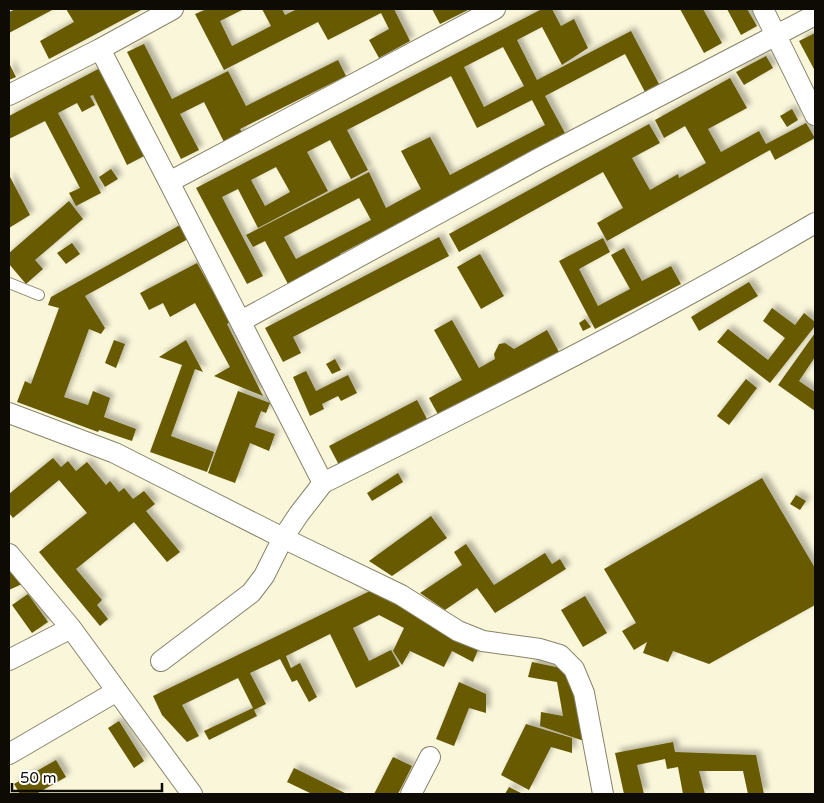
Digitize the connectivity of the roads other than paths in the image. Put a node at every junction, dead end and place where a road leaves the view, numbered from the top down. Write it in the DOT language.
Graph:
graph roads {
  1 [pos="173,9"];
  2 [pos="495,9"];
  3 [pos="763,9"];
  4 [pos="815,15"];
  5 [pos="776,34"];
  6 [pos="100,49"];
  7 [pos="9,95"];
  8 [pos="815,115"];
  9 [pos="169,182"];
  10 [pos="815,223"];
  11 [pos="9,283"];
  12 [pos="39,295"];
  13 [pos="241,321"];
  14 [pos="9,413"];
  15 [pos="323,483"];
  16 [pos="283,538"];
  17 [pos="9,554"];
  18 [pos="70,628"];
  19 [pos="9,660"];
  20 [pos="160,661"];
  21 [pos="117,692"];
  22 [pos="9,754"];
  23 [pos="430,757"];
  24 [pos="192,794"];
  25 [pos="411,794"];
  26 [pos="603,794"];
  1 -- 6 [label="street"];
  2 -- 9 [label="street"];
  3 -- 5 [label="street"];
  4 -- 5 [label="street"];
  5 -- 8 [label="street"];
  5 -- 13 [label="street"];
  6 -- 7 [label="street"];
  6 -- 9 [label="street"];
  9 -- 13 [label="street"];
  10 -- 15 [label="street"];
  11 -- 12 [label="lane"];
  13 -- 15 [label="street"];
  14 -- 16 [label="street"];
  15 -- 16 [label="street"];
  16 -- 20 [label="street"];
  16 -- 26 [label="street"];
  17 -- 18 [label="street"];
  18 -- 19 [label="street"];
  18 -- 21 [label="street"];
  21 -- 22 [label="street"];
  21 -- 24 [label="street"];
  23 -- 25 [label="street"];
}
